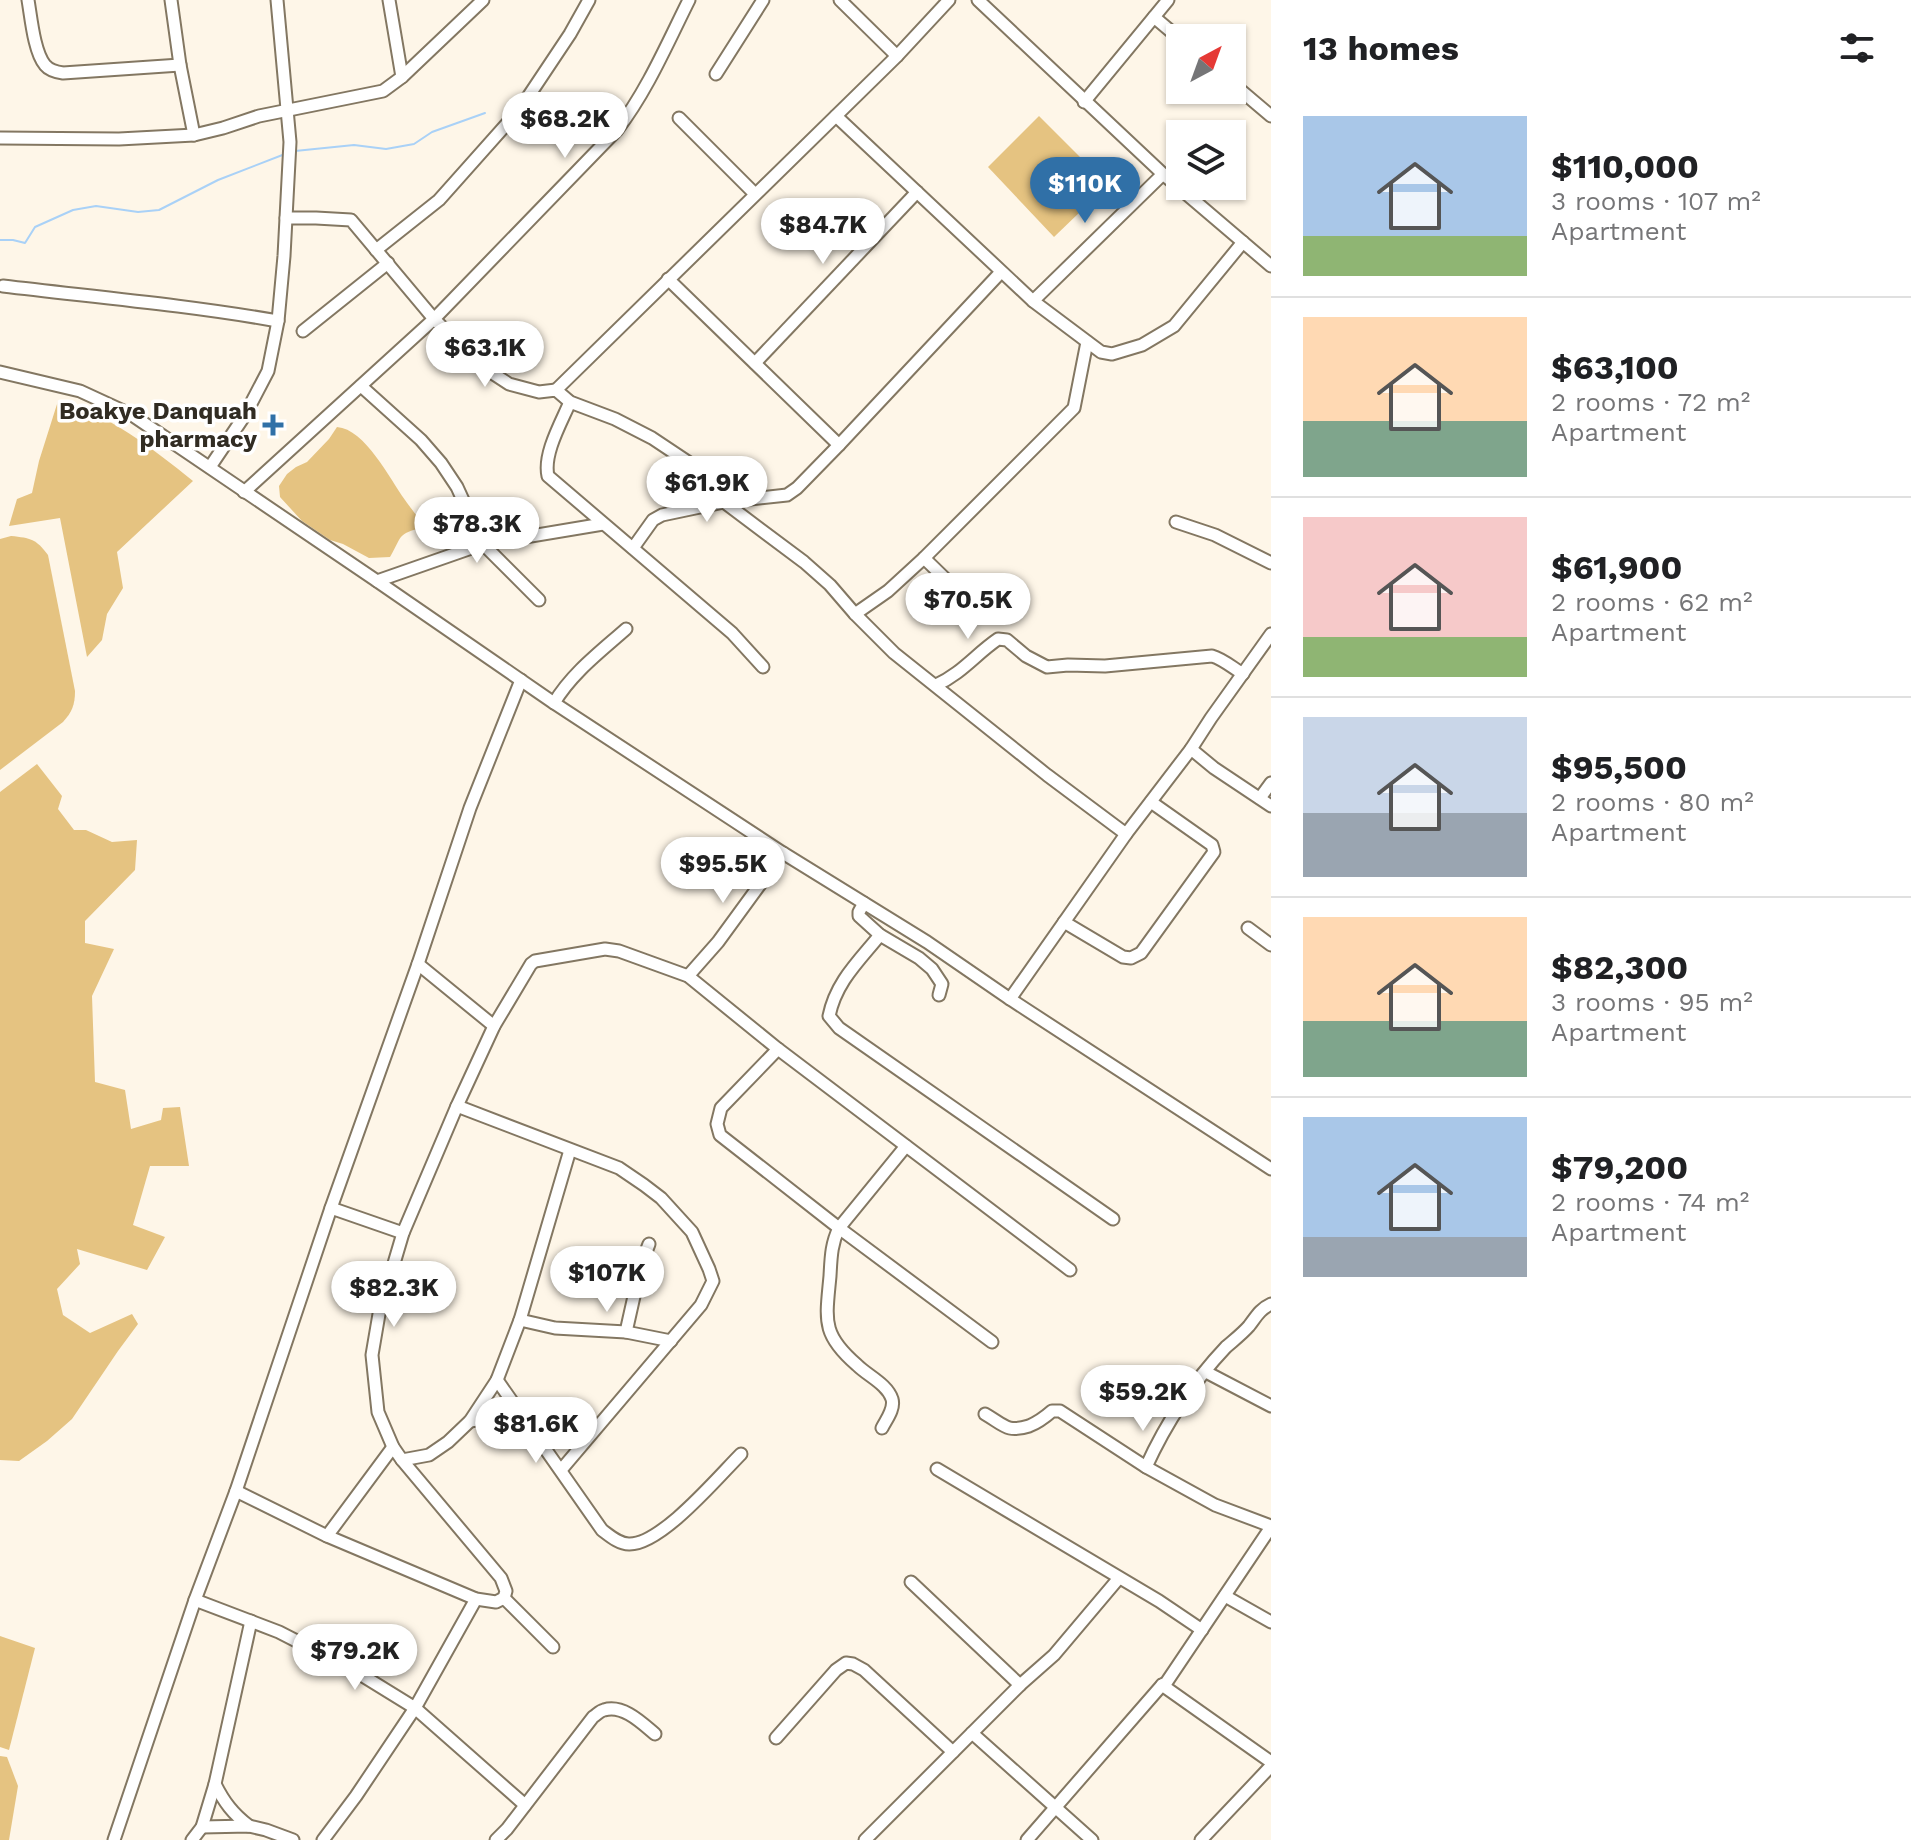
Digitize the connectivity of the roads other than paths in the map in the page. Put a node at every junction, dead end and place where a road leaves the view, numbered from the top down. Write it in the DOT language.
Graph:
graph roads {
  1 [pos="28,0"];
  2 [pos="171,0"];
  3 [pos="277,0"];
  4 [pos="389,0"];
  5 [pos="483,0"];
  6 [pos="589,0"];
  7 [pos="689,0"];
  8 [pos="763,0"];
  9 [pos="840,0"];
  10 [pos="949,0"];
  11 [pos="978,0"];
  12 [pos="1168,0"];
  13 [pos="1154,17"];
  14 [pos="1166,27"];
  15 [pos="897,56"];
  16 [pos="180,65"];
  17 [pos="716,74"];
  18 [pos="402,77"];
  19 [pos="1246,95"];
  20 [pos="1084,102"];
  21 [pos="287,109"];
  22 [pos="836,116"];
  23 [pos="1271,116"];
  24 [pos="679,118"];
  25 [pos="194,135"];
  26 [pos="0,138"];
  27 [pos="1163,174"];
  28 [pos="917,192"];
  29 [pos="755,194"];
  30 [pos="286,218"];
  31 [pos="1243,242"];
  32 [pos="376,250"];
  33 [pos="388,263"];
  34 [pos="1271,266"];
  35 [pos="1001,272"];
  36 [pos="668,279"];
  37 [pos="3,286"];
  38 [pos="1033,301"];
  39 [pos="434,319"];
  40 [pos="278,321"];
  41 [pos="303,331"];
  42 [pos="1087,342"];
  43 [pos="755,363"];
  44 [pos="0,372"];
  45 [pos="361,386"];
  46 [pos="556,390"];
  47 [pos="570,402"];
  48 [pos="839,445"];
  49 [pos="210,467"];
  50 [pos="244,492"];
  51 [pos="724,502"];
  52 [pos="1176,522"];
  53 [pos="603,524"];
  54 [pos="483,544"];
  55 [pos="633,548"];
  56 [pos="924,558"];
  57 [pos="1271,563"];
  58 [pos="377,581"];
  59 [pos="963,596"];
  60 [pos="539,600"];
  61 [pos="855,614"];
  62 [pos="626,629"];
  63 [pos="1271,634"];
  64 [pos="763,667"];
  65 [pos="1243,674"];
  66 [pos="521,680"];
  67 [pos="936,685"];
  68 [pos="554,703"];
  69 [pos="1191,749"];
  70 [pos="1271,783"];
  71 [pos="1260,798"];
  72 [pos="1151,802"];
  73 [pos="1271,806"];
  74 [pos="1126,834"];
  75 [pos="783,853"];
  76 [pos="864,903"];
  77 [pos="1064,922"];
  78 [pos="1248,928"];
  79 [pos="880,935"];
  80 [pos="927,942"];
  81 [pos="1271,945"];
  82 [pos="919,958"];
  83 [pos="418,964"];
  84 [pos="688,976"];
  85 [pos="939,995"];
  86 [pos="1010,999"];
  87 [pos="494,1026"];
  88 [pos="778,1049"];
  89 [pos="457,1106"];
  90 [pos="906,1146"];
  91 [pos="570,1150"];
  92 [pos="1271,1169"];
  93 [pos="331,1208"];
  94 [pos="1113,1219"];
  95 [pos="839,1228"];
  96 [pos="403,1233"];
  97 [pos="649,1244"];
  98 [pos="1070,1270"];
  99 [pos="1271,1304"];
  100 [pos="520,1320"];
  101 [pos="626,1332"];
  102 [pos="671,1341"];
  103 [pos="992,1342"];
  104 [pos="1206,1372"];
  105 [pos="497,1380"];
  106 [pos="1271,1406"];
  107 [pos="521,1414"];
  108 [pos="985,1414"];
  109 [pos="470,1421"];
  110 [pos="882,1428"];
  111 [pos="393,1447"];
  112 [pos="741,1454"];
  113 [pos="402,1460"];
  114 [pos="1146,1467"];
  115 [pos="937,1469"];
  116 [pos="561,1470"];
  117 [pos="236,1491"];
  118 [pos="1271,1526"];
  119 [pos="327,1536"];
  120 [pos="1119,1578"];
  121 [pos="911,1582"];
  122 [pos="1225,1596"];
  123 [pos="504,1598"];
  124 [pos="476,1599"];
  125 [pos="195,1600"];
  126 [pos="251,1621"];
  127 [pos="1271,1622"];
  128 [pos="1202,1630"];
  129 [pos="553,1647"];
  130 [pos="1020,1685"];
  131 [pos="1162,1685"];
  132 [pos="415,1708"];
  133 [pos="972,1733"];
  134 [pos="655,1734"];
  135 [pos="776,1738"];
  136 [pos="953,1752"];
  137 [pos="1271,1764"];
  138 [pos="215,1784"];
  139 [pos="525,1805"];
  140 [pos="1056,1808"];
  141 [pos="249,1826"];
  142 [pos="202,1827"];
  143 [pos="499,1839"];
  144 [pos="114,1840"];
  145 [pos="192,1840"];
  146 [pos="293,1840"];
  147 [pos="323,1840"];
  148 [pos="865,1840"];
  149 [pos="1027,1840"];
  150 [pos="1092,1840"];
  151 [pos="1201,1840"];
  1 -- 16 [label="street"];
  2 -- 16 [label="street"];
  3 -- 21 [label="street"];
  4 -- 18 [label="street"];
  5 -- 18 [label="street"];
  6 -- 32 [label="street"];
  7 -- 39 [label="street"];
  8 -- 17 [label="street"];
  9 -- 15 [label="street"];
  10 -- 15 [label="street"];
  11 -- 20 [label="street"];
  12 -- 13 [label="street"];
  13 -- 14 [label="street"];
  13 -- 20 [label="street"];
  15 -- 22 [label="street"];
  16 -- 25 [label="street"];
  18 -- 21 [label="street"];
  19 -- 23 [label="street"];
  20 -- 27 [label="street"];
  21 -- 25 [label="street"];
  21 -- 30 [label="street"];
  22 -- 28 [label="street"];
  22 -- 29 [label="street"];
  24 -- 29 [label="street"];
  25 -- 26 [label="street"];
  27 -- 31 [label="street"];
  27 -- 38 [label="street"];
  28 -- 35 [label="street"];
  28 -- 43 [label="street"];
  29 -- 36 [label="street"];
  30 -- 32 [label="street"];
  30 -- 40 [label="street"];
  31 -- 34 [label="street"];
  31 -- 42 [label="street"];
  32 -- 33 [label="street"];
  33 -- 39 [label="street"];
  33 -- 41 [label="street"];
  35 -- 38 [label="street"];
  35 -- 48 [label="street"];
  36 -- 43 [label="street"];
  36 -- 46 [label="street"];
  37 -- 40 [label="street"];
  38 -- 42 [label="street"];
  39 -- 45 [label="street"];
  39 -- 46 [label="street"];
  40 -- 49 [label="street"];
  42 -- 56 [label="street"];
  43 -- 48 [label="street"];
  44 -- 49 [label="street"];
  45 -- 50 [label="street"];
  45 -- 54 [label="street"];
  46 -- 47 [label="street"];
  47 -- 51 [label="street"];
  47 -- 53 [label="street"];
  48 -- 51 [label="street"];
  49 -- 50 [label="street"];
  50 -- 58 [label="street"];
  51 -- 55 [label="street"];
  51 -- 61 [label="street"];
  52 -- 57 [label="street"];
  53 -- 54 [label="street"];
  53 -- 55 [label="street"];
  54 -- 58 [label="street"];
  54 -- 60 [label="street"];
  55 -- 64 [label="street"];
  56 -- 59 [label="street"];
  56 -- 61 [label="street"];
  58 -- 66 [label="street"];
  61 -- 67 [label="street"];
  62 -- 68 [label="street"];
  63 -- 65 [label="street"];
  65 -- 67 [label="street"];
  65 -- 69 [label="street"];
  66 -- 68 [label="street"];
  66 -- 83 [label="street"];
  67 -- 74 [label="street"];
  68 -- 75 [label="street"];
  69 -- 71 [label="street"];
  69 -- 72 [label="street"];
  70 -- 71 [label="street"];
  71 -- 73 [label="street"];
  72 -- 74 [label="street"];
  72 -- 77 [label="street"];
  74 -- 77 [label="street"];
  75 -- 76 [label="street"];
  75 -- 84 [label="street"];
  76 -- 79 [label="street"];
  76 -- 80 [label="street"];
  77 -- 86 [label="street"];
  78 -- 81 [label="street"];
  79 -- 82 [label="street"];
  79 -- 94 [label="street"];
  80 -- 82 [label="street"];
  80 -- 86 [label="street"];
  82 -- 85 [label="street"];
  83 -- 87 [label="street"];
  83 -- 93 [label="street"];
  84 -- 87 [label="street"];
  84 -- 88 [label="street"];
  86 -- 92 [label="street"];
  87 -- 89 [label="street"];
  88 -- 90 [label="street"];
  88 -- 95 [label="street"];
  89 -- 91 [label="street"];
  89 -- 96 [label="street"];
  90 -- 95 [label="street"];
  90 -- 98 [label="street"];
  91 -- 100 [label="street"];
  91 -- 102 [label="street"];
  93 -- 96 [label="street"];
  93 -- 117 [label="street"];
  95 -- 103 [label="street"];
  95 -- 110 [label="street"];
  96 -- 111 [label="street"];
  97 -- 101 [label="street"];
  99 -- 104 [label="street"];
  100 -- 101 [label="street"];
  100 -- 105 [label="street"];
  101 -- 102 [label="street"];
  102 -- 116 [label="street"];
  104 -- 106 [label="street"];
  104 -- 114 [label="street"];
  105 -- 107 [label="street"];
  105 -- 109 [label="street"];
  107 -- 109 [label="street"];
  107 -- 116 [label="street"];
  108 -- 114 [label="street"];
  109 -- 113 [label="street"];
  111 -- 113 [label="street"];
  111 -- 119 [label="street"];
  112 -- 116 [label="street"];
  113 -- 123 [label="street"];
  114 -- 118 [label="street"];
  115 -- 120 [label="street"];
  117 -- 119 [label="street"];
  117 -- 125 [label="street"];
  118 -- 122 [label="street"];
  119 -- 124 [label="street"];
  120 -- 128 [label="street"];
  120 -- 130 [label="street"];
  121 -- 130 [label="street"];
  122 -- 127 [label="street"];
  122 -- 128 [label="street"];
  123 -- 124 [label="street"];
  123 -- 129 [label="street"];
  124 -- 132 [label="street"];
  125 -- 126 [label="street"];
  125 -- 144 [label="street"];
  126 -- 132 [label="street"];
  126 -- 138 [label="street"];
  128 -- 131 [label="street"];
  130 -- 133 [label="street"];
  131 -- 137 [label="street"];
  131 -- 140 [label="street"];
  132 -- 139 [label="street"];
  132 -- 147 [label="street"];
  133 -- 136 [label="street"];
  133 -- 140 [label="street"];
  134 -- 139 [label="street"];
  135 -- 136 [label="street"];
  136 -- 148 [label="street"];
  137 -- 151 [label="street"];
  138 -- 141 [label="street"];
  138 -- 142 [label="street"];
  139 -- 143 [label="street"];
  140 -- 149 [label="street"];
  140 -- 150 [label="street"];
  141 -- 142 [label="street"];
  141 -- 146 [label="street"];
  142 -- 145 [label="street"];
}
